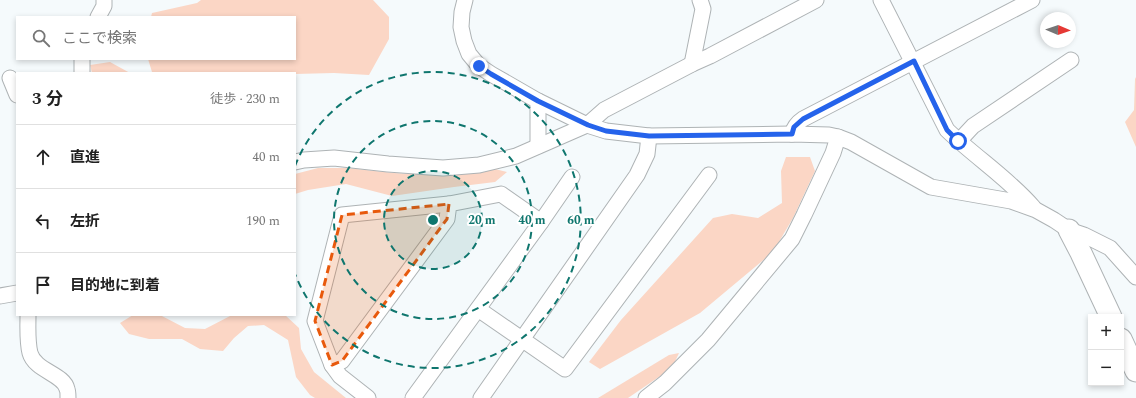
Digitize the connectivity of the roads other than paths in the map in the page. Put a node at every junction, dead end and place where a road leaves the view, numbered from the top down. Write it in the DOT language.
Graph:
graph roads {
  1 [pos="465,0"];
  2 [pos="700,0"];
  3 [pos="816,0"];
  4 [pos="881,0"];
  5 [pos="1032,0"];
  6 [pos="82,60"];
  7 [pos="1071,60"];
  8 [pos="914,61"];
  9 [pos="692,64"];
  10 [pos="82,72"];
  11 [pos="10,78"];
  12 [pos="16,93"];
  13 [pos="538,101"];
  14 [pos="588,125"];
  15 [pos="792,134"];
  16 [pos="649,136"];
  17 [pos="838,137"];
  18 [pos="958,141"];
  19 [pos="538,146"];
  20 [pos="296,162"];
  21 [pos="709,175"];
  22 [pos="572,177"];
  23 [pos="449,204"];
  24 [pos="1036,210"];
  25 [pos="541,222"];
  26 [pos="1069,230"];
  27 [pos="1136,277"];
  28 [pos="16,293"];
  29 [pos="0,296"];
  30 [pos="478,309"];
  31 [pos="1110,314"];
  32 [pos="28,316"];
  33 [pos="522,339"];
  34 [pos="1124,345"];
  35 [pos="332,365"];
  36 [pos="1136,371"];
  37 [pos="68,398"];
  38 [pos="368,398"];
  39 [pos="413,398"];
  40 [pos="481,398"];
  41 [pos="646,398"];
  1 -- 13 [label="street"];
  2 -- 9 [label="street"];
  3 -- 9 [label="street"];
  4 -- 8 [label="street"];
  5 -- 8 [label="street"];
  6 -- 10 [label="street"];
  7 -- 18 [label="street"];
  8 -- 15 [label="street"];
  8 -- 18 [label="street"];
  9 -- 14 [label="street"];
  11 -- 12 [label="street"];
  13 -- 14 [label="street"];
  13 -- 19 [label="street"];
  14 -- 16 [label="street"];
  14 -- 19 [label="street"];
  15 -- 16 [label="street"];
  15 -- 17 [label="street"];
  16 -- 33 [label="street"];
  17 -- 24 [label="street"];
  17 -- 41 [label="street"];
  18 -- 24 [label="street"];
  19 -- 20 [label="street"];
  21 -- 33 [label="street"];
  22 -- 25 [label="street"];
  23 -- 25 [label="street"];
  23 -- 35 [label="street"];
  23 -- 35 [label="street"];
  24 -- 26 [label="street"];
  25 -- 30 [label="street"];
  26 -- 27 [label="street"];
  26 -- 31 [label="street"];
  28 -- 29 [label="street"];
  30 -- 33 [label="street"];
  30 -- 39 [label="street"];
  32 -- 37 [label="street"];
  33 -- 40 [label="street"];
  34 -- 36 [label="street"];
  35 -- 38 [label="street"];
}
